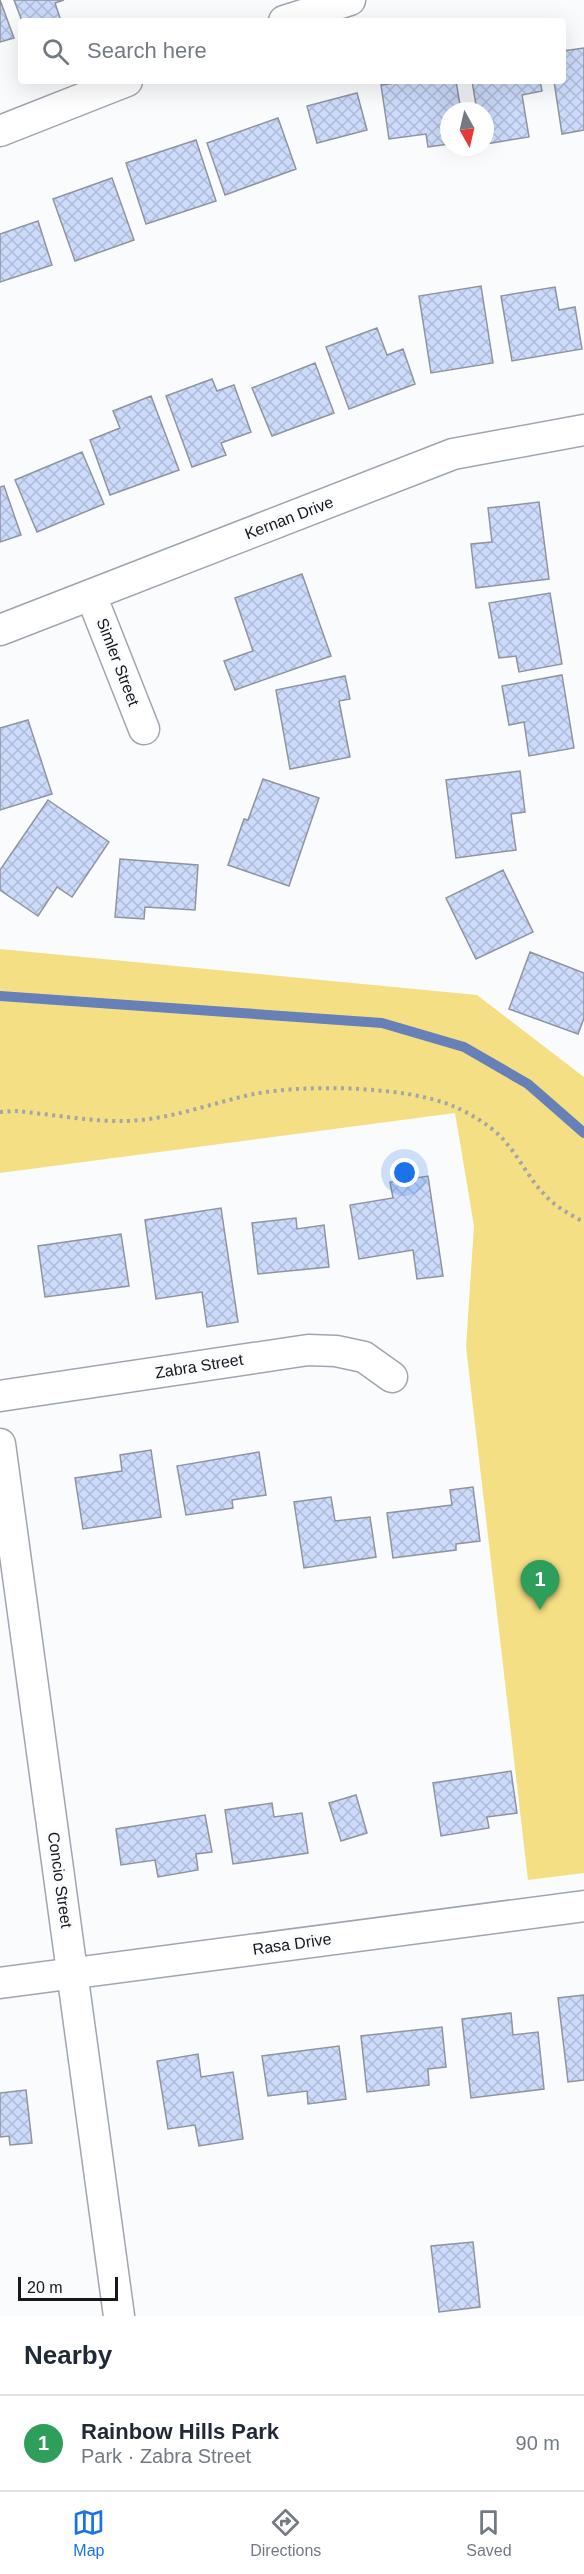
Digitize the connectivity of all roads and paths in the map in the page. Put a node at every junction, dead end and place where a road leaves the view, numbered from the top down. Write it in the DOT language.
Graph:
graph roads {
  1 [pos="350,0"];
  2 [pos="293,18"];
  3 [pos="120,84"];
  4 [pos="0,130"];
  5 [pos="584,430"];
  6 [pos="91,595"];
  7 [pos="0,630"];
  8 [pos="144,729"];
  9 [pos="0,1112"];
  10 [pos="584,1222"];
  11 [pos="392,1377"];
  12 [pos="0,1396"];
  13 [pos="0,1444"];
  14 [pos="584,1906"];
  15 [pos="73,1973"];
  16 [pos="0,1983"];
  17 [pos="119,2316"];
  1 -- 2 [label="street"];
  3 -- 4 [label="street"];
  5 -- 6 [label="street, Kernan Drive"];
  6 -- 7 [label="street, Kernan Drive"];
  6 -- 8 [label="street, Simler Street"];
  9 -- 10 [label="path"];
  11 -- 12 [label="street, Zabra Street"];
  13 -- 15 [label="street, Concio Street"];
  14 -- 15 [label="street, Rasa Drive"];
  15 -- 16 [label="street, Rasa Drive"];
  15 -- 17 [label="street, Concio Street"];
}
